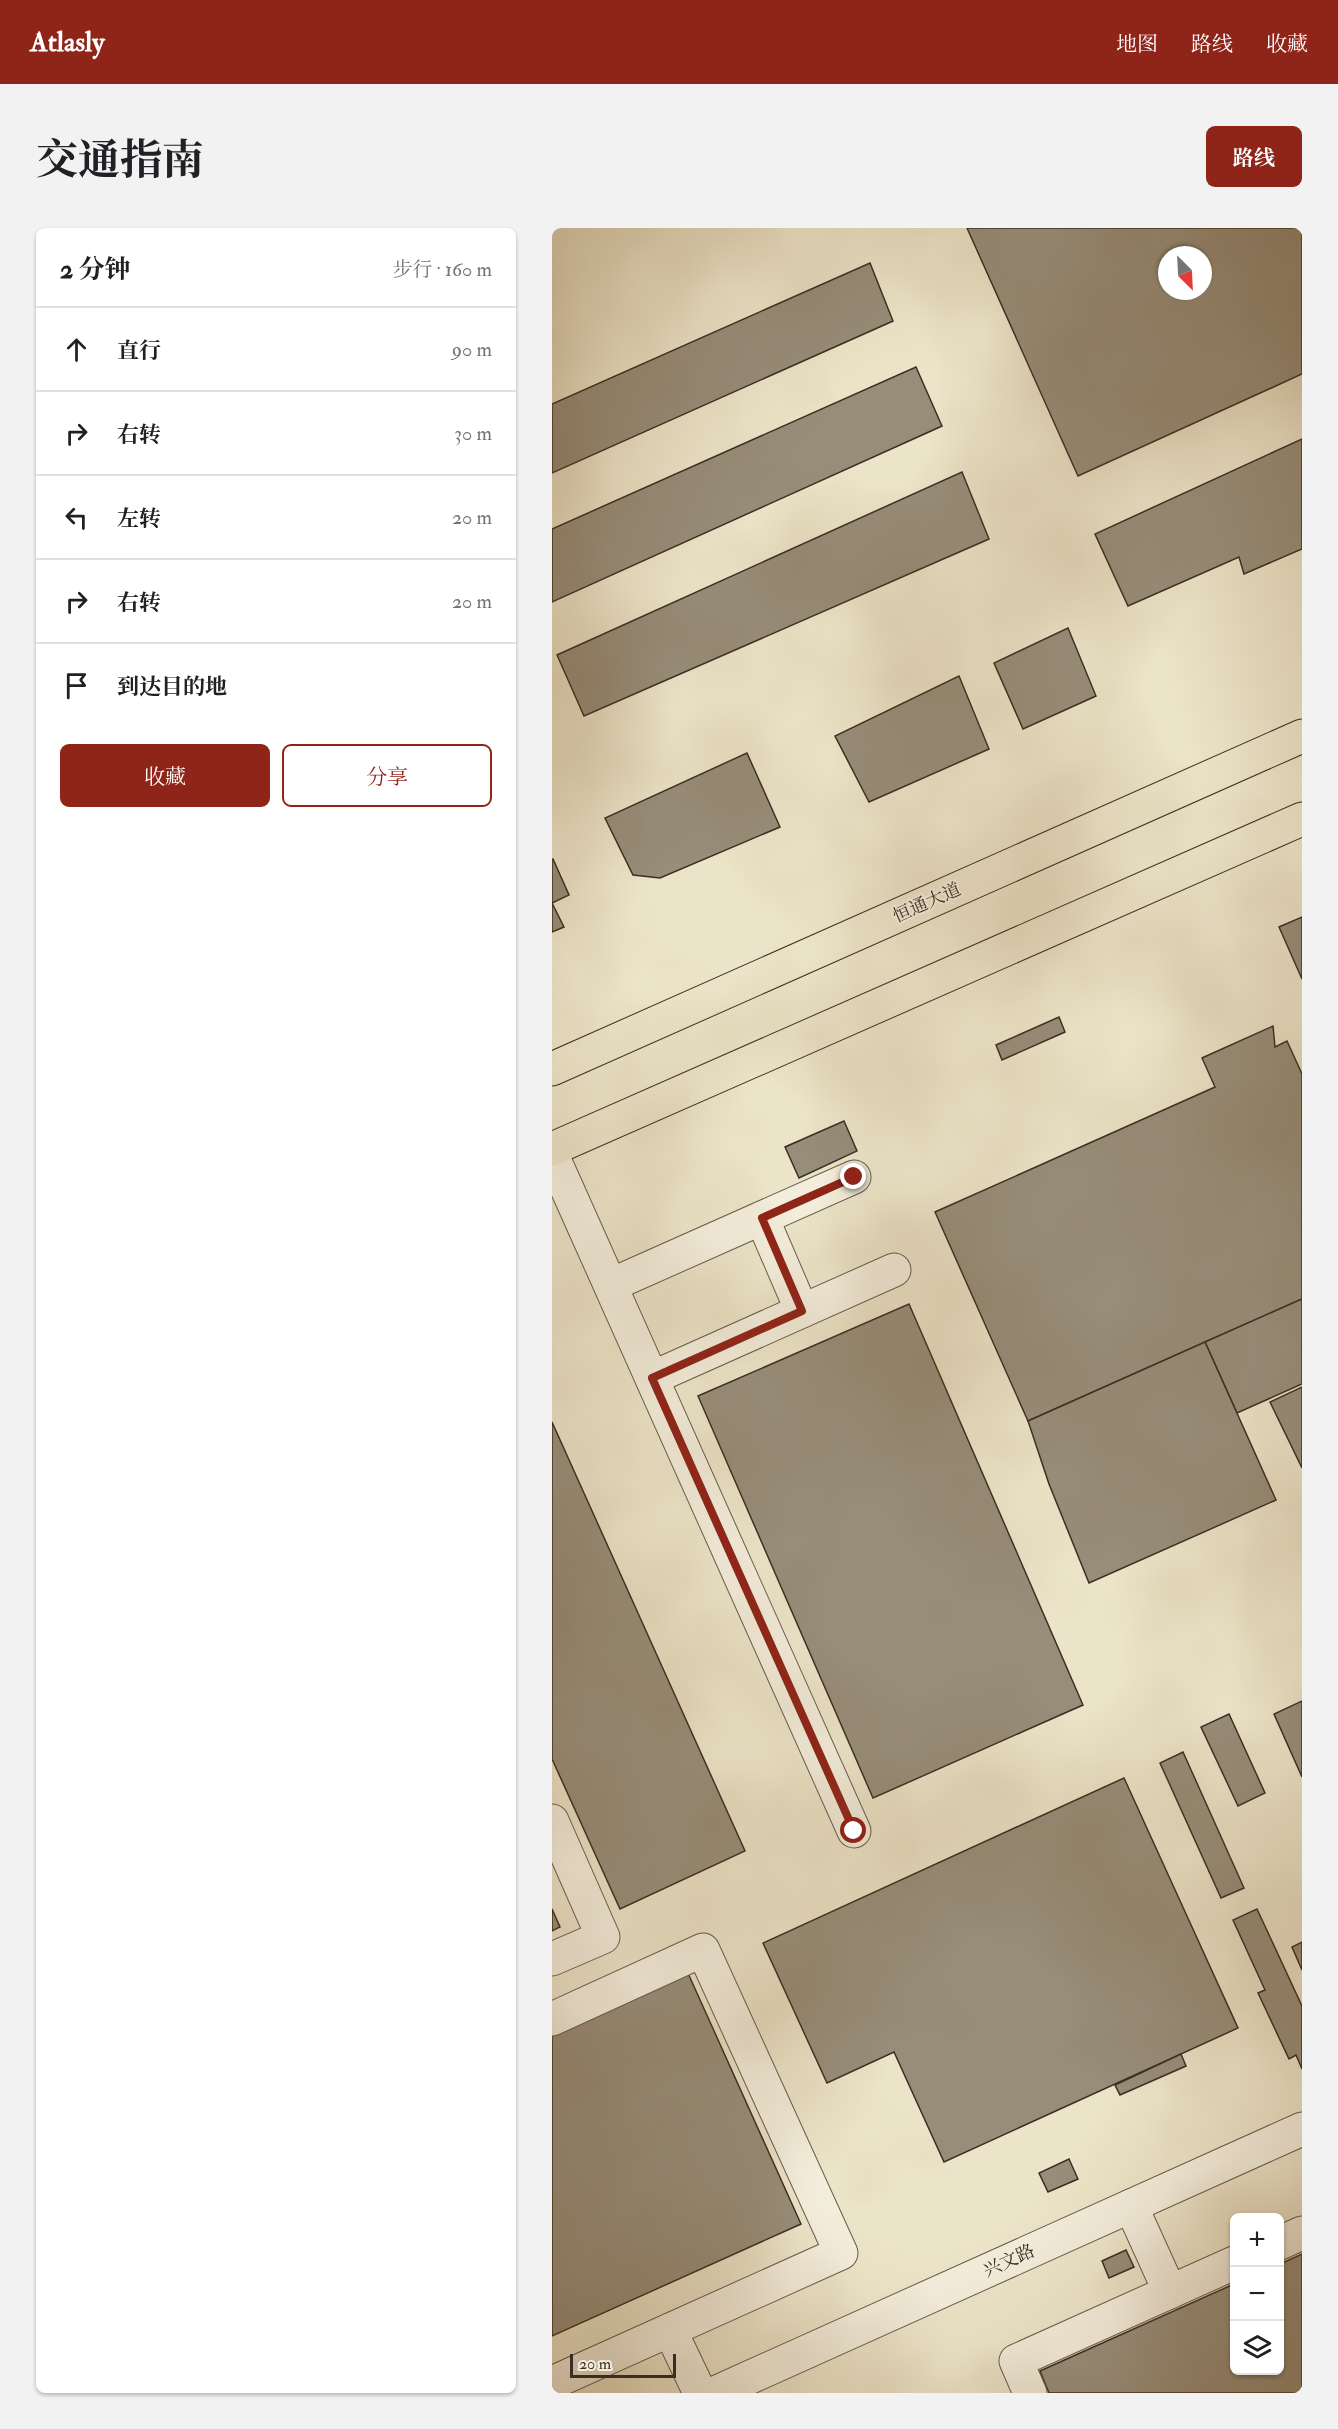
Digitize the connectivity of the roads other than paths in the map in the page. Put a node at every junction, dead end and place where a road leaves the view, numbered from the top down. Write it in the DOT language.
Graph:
graph roads {
  1 [pos="1302,736"];
  2 [pos="1302,819"];
  3 [pos="552,1069"];
  4 [pos="552,1149"];
  5 [pos="552,1155"];
  6 [pos="854,1177"];
  7 [pos="762,1218"];
  8 [pos="894,1269"];
  9 [pos="611,1286"];
  10 [pos="802,1311"];
  11 [pos="652,1378"];
  12 [pos="552,1821"];
  13 [pos="854,1831"];
  14 [pos="552,1959"];
  15 [pos="552,2019"];
  16 [pos="1302,2129"];
  17 [pos="1131,2206"];
  18 [pos="1302,2233"];
  19 [pos="1284,2241"];
  20 [pos="1230,2265"];
  21 [pos="1170,2292"];
  22 [pos="670,2330"];
  23 [pos="552,2383"];
  24 [pos="700,2393"];
  25 [pos="715,2393"];
  26 [pos="1030,2393"];
  1 -- 3 [label="main road, 恒通大道"];
  2 -- 4 [label="main road"];
  5 -- 9 [label="street"];
  6 -- 7 [label="street"];
  7 -- 9 [label="street"];
  7 -- 10 [label="street"];
  8 -- 10 [label="street"];
  9 -- 11 [label="street"];
  10 -- 11 [label="street"];
  11 -- 13 [label="street"];
  12 -- 14 [label="street"];
  15 -- 22 [label="street"];
  16 -- 17 [label="street, 兴文路"];
  17 -- 21 [label="street"];
  17 -- 25 [label="street, 兴文路"];
  18 -- 19 [label="street"];
  20 -- 21 [label="street"];
  21 -- 26 [label="street"];
  22 -- 23 [label="street"];
  22 -- 24 [label="street"];
}
